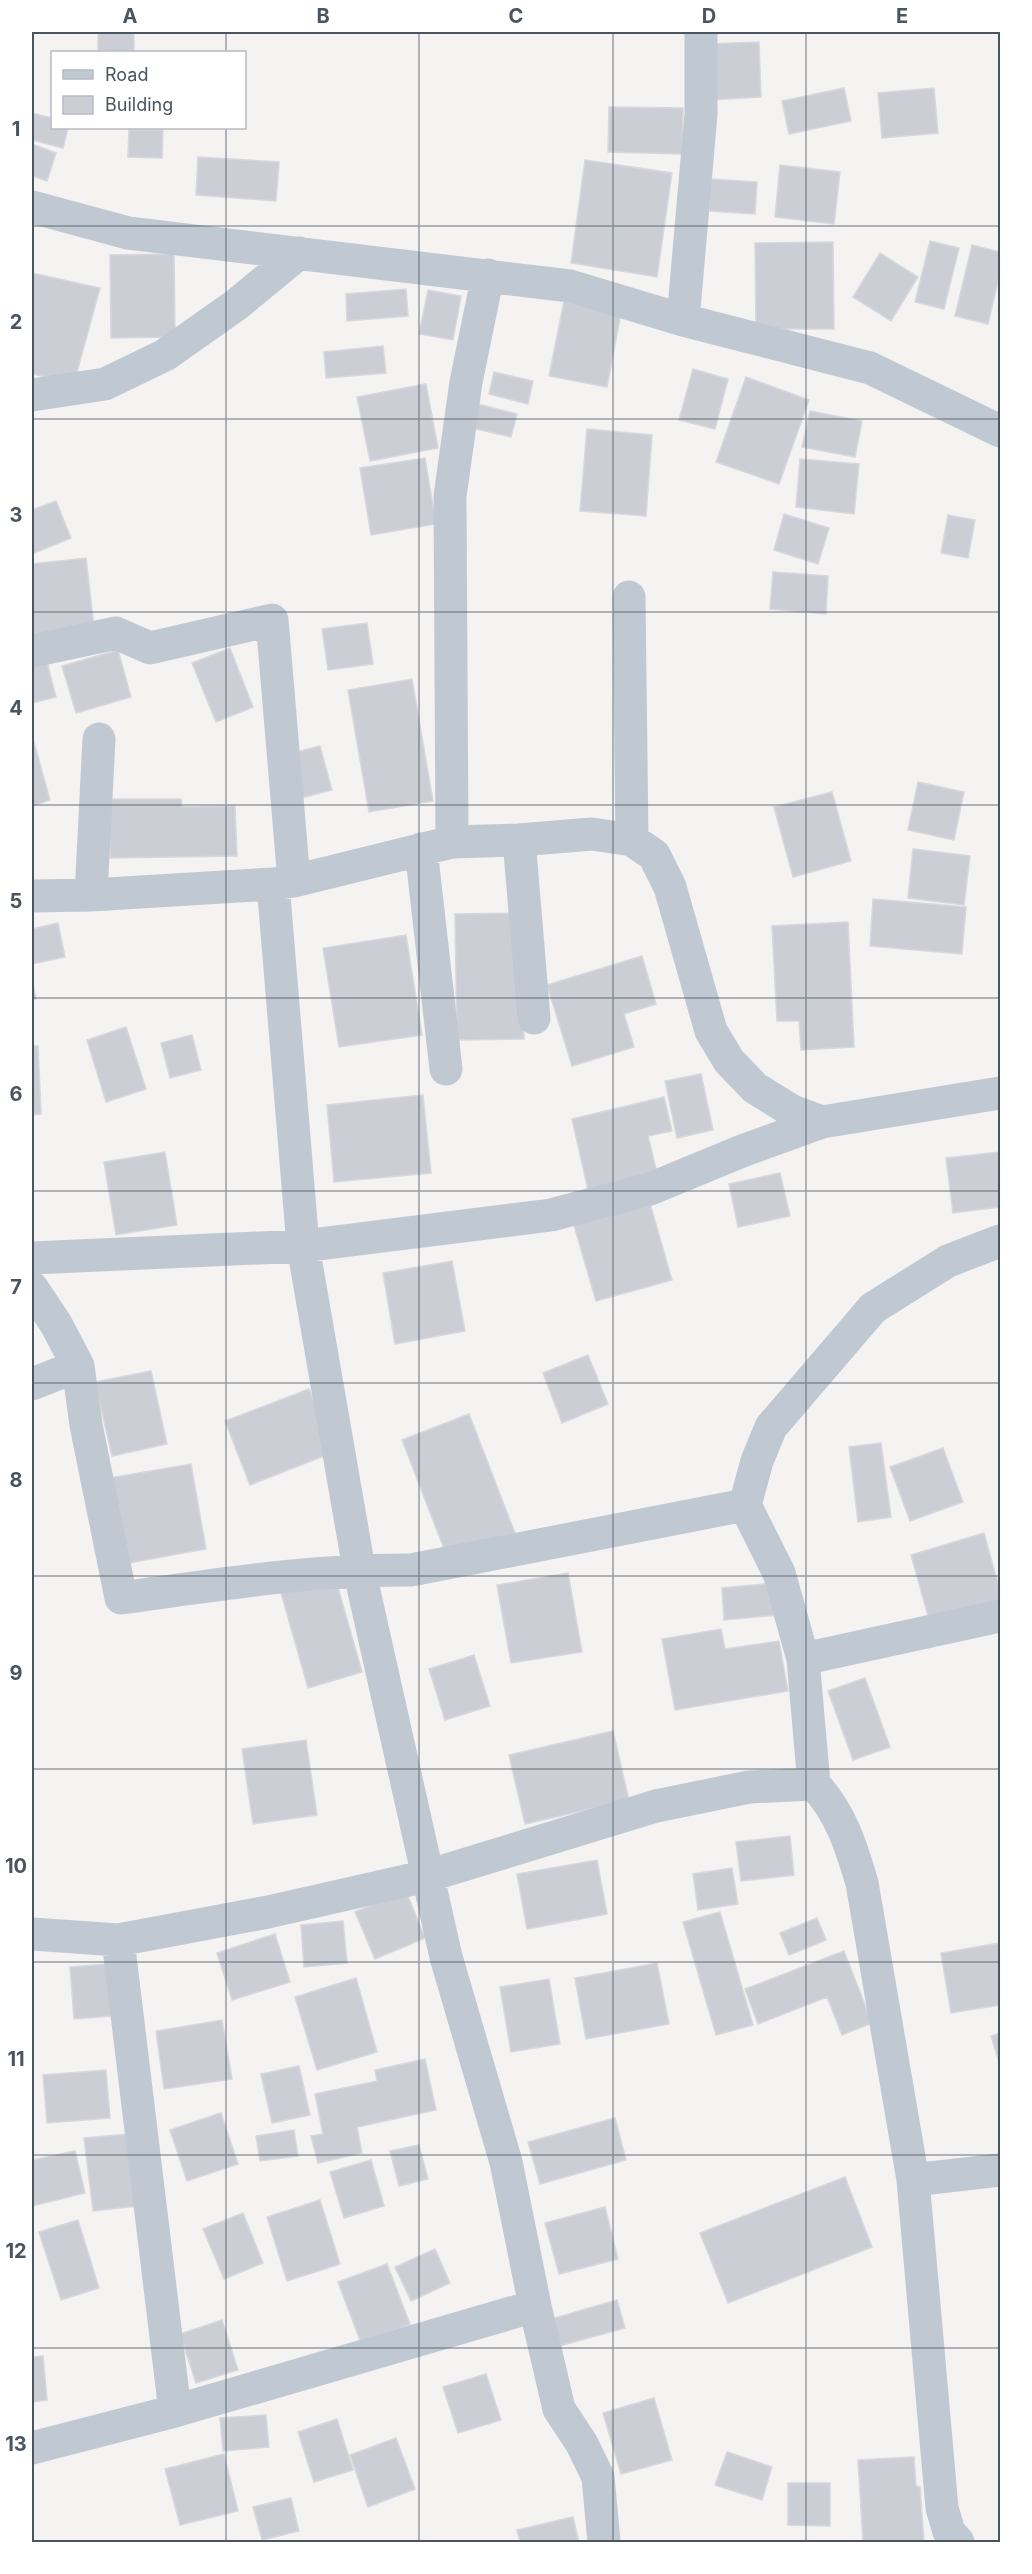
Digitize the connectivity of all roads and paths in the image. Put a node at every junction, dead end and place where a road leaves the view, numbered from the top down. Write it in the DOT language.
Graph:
graph roads {
  1 [pos="701,32"];
  2 [pos="32,207"];
  3 [pos="299,253"];
  4 [pos="488,275"];
  5 [pos="683,320"];
  6 [pos="32,395"];
  7 [pos="1000,431"];
  8 [pos="629,597"];
  9 [pos="32,651"];
  10 [pos="99,739"];
  11 [pos="519,840"];
  12 [pos="632,840"];
  13 [pos="452,842"];
  14 [pos="421,849"];
  15 [pos="283,882"];
  16 [pos="91,895"];
  17 [pos="32,896"];
  18 [pos="534,1018"];
  19 [pos="446,1069"];
  20 [pos="1000,1093"];
  21 [pos="822,1122"];
  22 [pos="1000,1241"];
  23 [pos="303,1246"];
  24 [pos="32,1258"];
  25 [pos="32,1287"];
  26 [pos="78,1366"];
  27 [pos="32,1384"];
  28 [pos="745,1505"];
  29 [pos="359,1569"];
  30 [pos="1000,1616"];
  31 [pos="803,1659"];
  32 [pos="814,1784"];
  33 [pos="427,1876"];
  34 [pos="32,1934"];
  35 [pos="118,1940"];
  36 [pos="1000,2170"];
  37 [pos="913,2180"];
  38 [pos="535,2306"];
  39 [pos="175,2411"];
  40 [pos="32,2448"];
  41 [pos="604,2542"];
  42 [pos="958,2542"];
  1 -- 5 [label="street"];
  2 -- 3 [label="street"];
  3 -- 4 [label="street"];
  3 -- 6 [label="street"];
  4 -- 5 [label="street"];
  4 -- 13 [label="street"];
  5 -- 7 [label="street"];
  8 -- 12 [label="street"];
  9 -- 15 [label="street"];
  10 -- 16 [label="street"];
  11 -- 12 [label="street"];
  11 -- 13 [label="street"];
  11 -- 18 [label="street"];
  12 -- 21 [label="street"];
  13 -- 14 [label="street"];
  14 -- 15 [label="street"];
  14 -- 19 [label="street"];
  15 -- 16 [label="street"];
  15 -- 23 [label="street"];
  16 -- 17 [label="street"];
  20 -- 21 [label="street"];
  21 -- 23 [label="street"];
  22 -- 28 [label="street"];
  23 -- 24 [label="street"];
  23 -- 29 [label="street"];
  25 -- 26 [label="street"];
  26 -- 27 [label="street"];
  26 -- 29 [label="street"];
  28 -- 29 [label="street"];
  28 -- 31 [label="street"];
  29 -- 33 [label="street"];
  30 -- 31 [label="street"];
  31 -- 32 [label="street"];
  32 -- 33 [label="street"];
  32 -- 37 [label="street"];
  33 -- 35 [label="street"];
  33 -- 38 [label="street"];
  34 -- 35 [label="street"];
  35 -- 39 [label="street"];
  36 -- 37 [label="street"];
  37 -- 42 [label="street"];
  38 -- 39 [label="street"];
  38 -- 41 [label="street"];
  39 -- 40 [label="street"];
}
